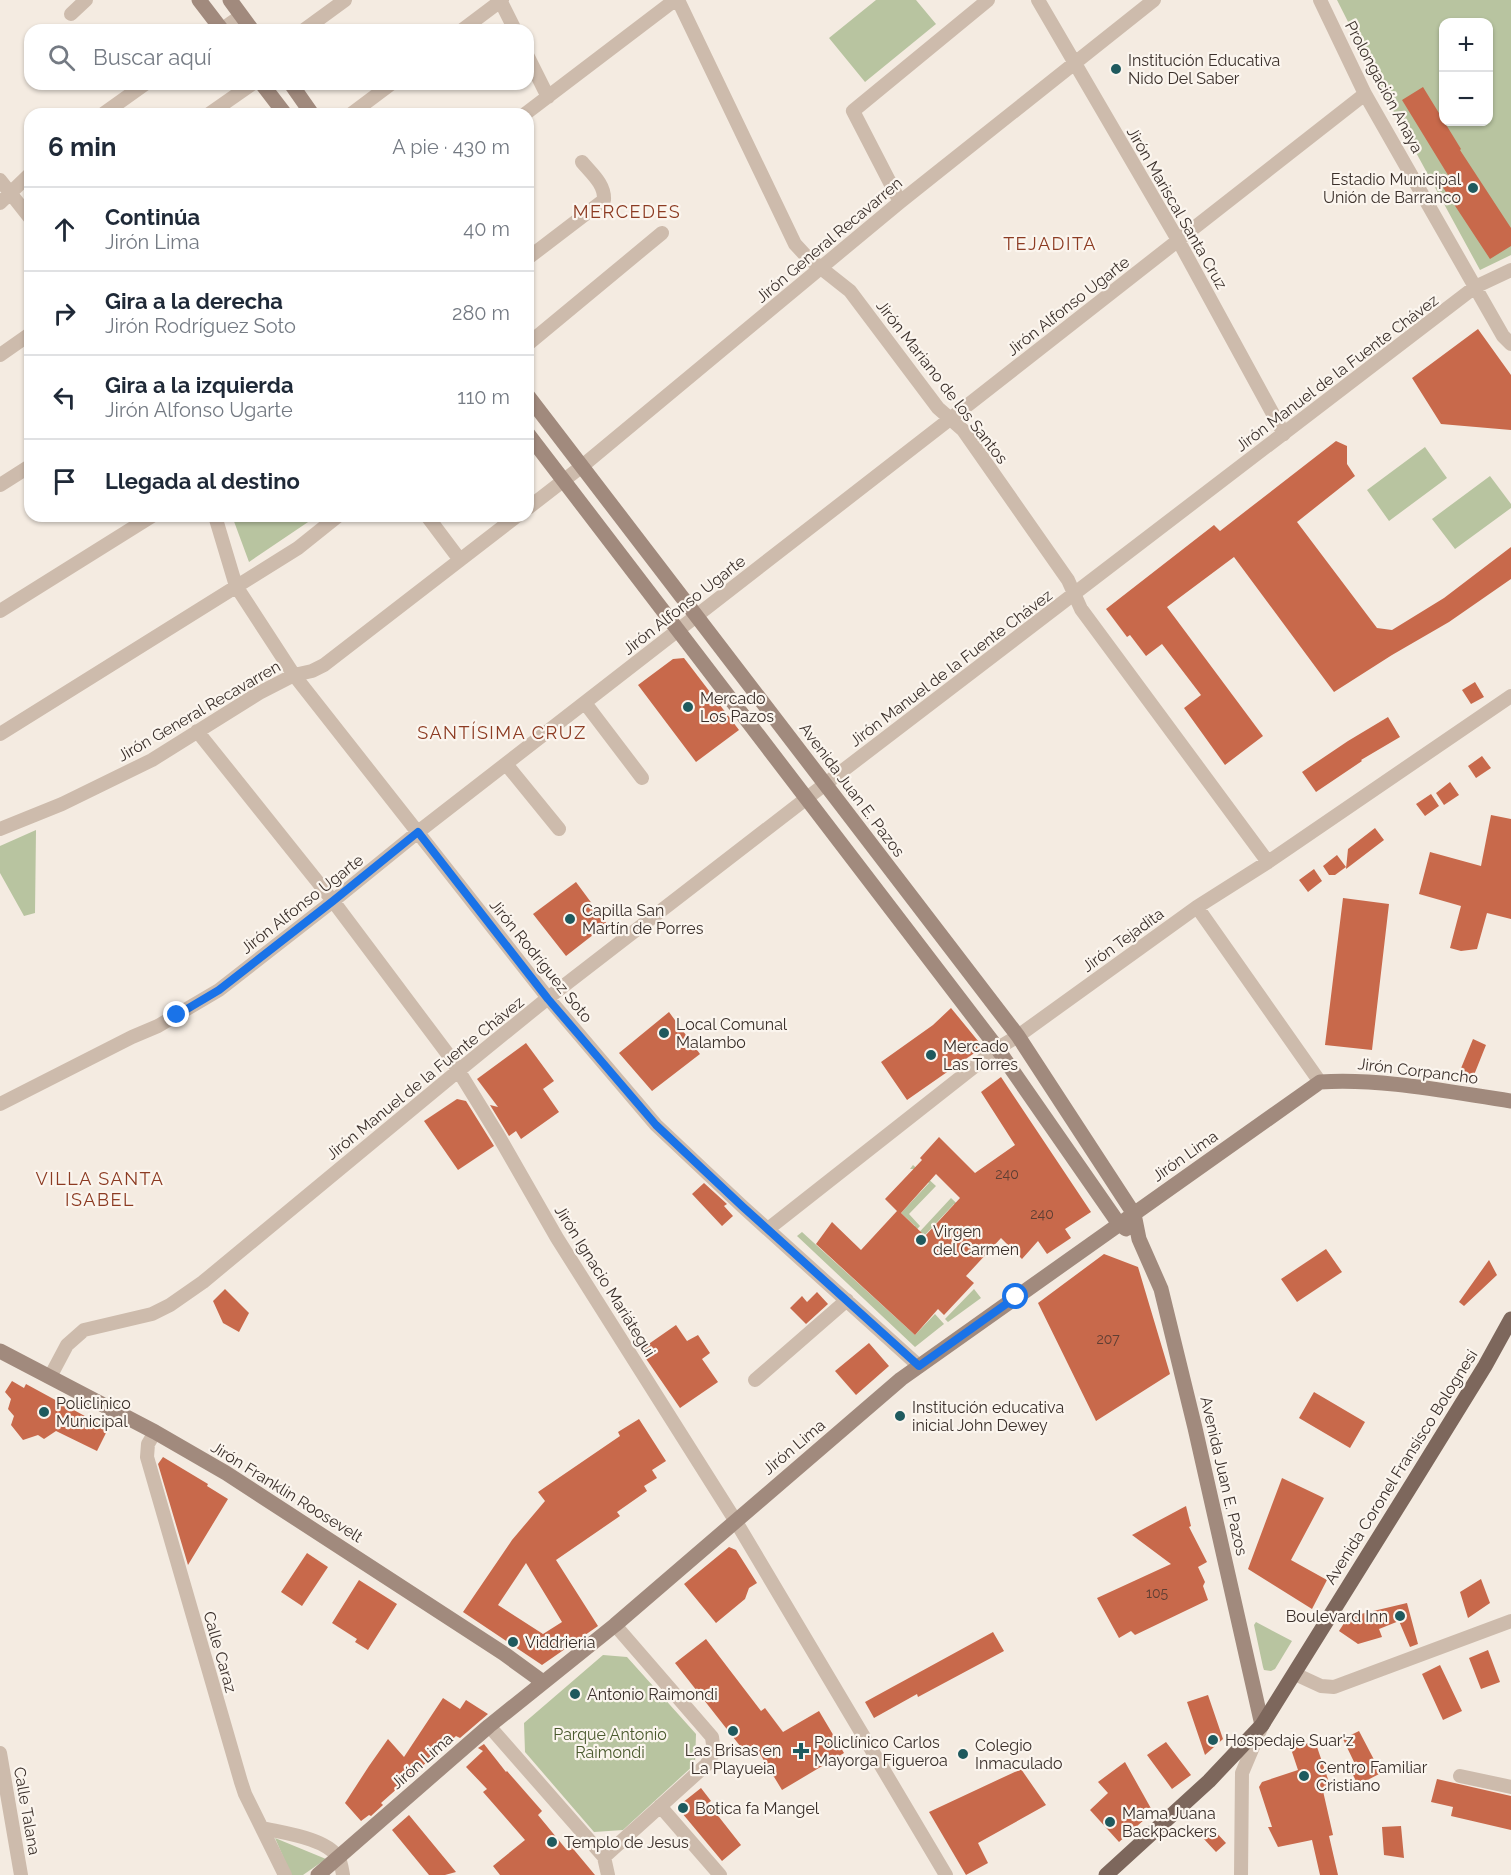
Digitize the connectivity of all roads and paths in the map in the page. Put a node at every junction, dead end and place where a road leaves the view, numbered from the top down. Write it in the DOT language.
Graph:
graph roads {
  1 [pos="86,0"];
  2 [pos="199,0"];
  3 [pos="230,0"];
  4 [pos="345,0"];
  5 [pos="501,0"];
  6 [pos="676,0"];
  7 [pos="988,0"];
  8 [pos="1038,0"];
  9 [pos="1154,0"];
  10 [pos="1320,0"];
  11 [pos="71,14"];
  12 [pos="241,16"];
  13 [pos="217,24"];
  14 [pos="230,24"];
  15 [pos="247,24"];
  16 [pos="312,24"];
  17 [pos="470,24"];
  18 [pos="512,24"];
  19 [pos="1074,64"];
  20 [pos="534,69"];
  21 [pos="137,90"];
  22 [pos="243,90"];
  23 [pos="267,90"];
  24 [pos="295,90"];
  25 [pos="382,90"];
  26 [pos="1365,94"];
  27 [pos="548,97"];
  28 [pos="111,108"];
  29 [pos="218,108"];
  30 [pos="280,108"];
  31 [pos="308,108"];
  32 [pos="359,108"];
  33 [pos="533,108"];
  34 [pos="582,162"];
  35 [pos="0,180"];
  36 [pos="24,180"];
  37 [pos="11,193"];
  38 [pos="900,201"];
  39 [pos="0,203"];
  40 [pos="24,210"];
  41 [pos="662,233"];
  42 [pos="1178,240"];
  43 [pos="534,253"];
  44 [pos="821,268"];
  45 [pos="1511,270"];
  46 [pos="1475,287"];
  47 [pos="24,338"];
  48 [pos="534,339"];
  49 [pos="1511,344"];
  50 [pos="0,355"];
  51 [pos="534,404"];
  52 [pos="950,419"];
  53 [pos="1284,434"];
  54 [pos="534,442"];
  55 [pos="581,467"];
  56 [pos="24,470"];
  57 [pos="564,480"];
  58 [pos="0,485"];
  59 [pos="534,503"];
  60 [pos="142,522"];
  61 [pos="217,522"];
  62 [pos="330,522"];
  63 [pos="432,522"];
  64 [pos="509,522"];
  65 [pos="460,560"];
  66 [pos="236,586"];
  67 [pos="1074,594"];
  68 [pos="0,611"];
  69 [pos="697,615"];
  70 [pos="678,631"];
  71 [pos="294,675"];
  72 [pos="1511,696"];
  73 [pos="585,703"];
  74 [pos="197,731"];
  75 [pos="0,734"];
  76 [pos="506,764"];
  77 [pos="642,778"];
  78 [pos="825,784"];
  79 [pos="807,798"];
  80 [pos="0,829"];
  81 [pos="559,829"];
  82 [pos="418,832"];
  83 [pos="1268,862"];
  84 [pos="333,901"];
  85 [pos="1197,907"];
  86 [pos="548,999"];
  87 [pos="1018,1036"];
  88 [pos="998,1048"];
  89 [pos="458,1071"];
  90 [pos="1320,1082"];
  91 [pos="1511,1101"];
  92 [pos="0,1104"];
  93 [pos="1134,1214"];
  94 [pos="1119,1224"];
  95 [pos="768,1229"];
  96 [pos="1139,1239"];
  97 [pos="848,1300"];
  98 [pos="1511,1319"];
  99 [pos="0,1351"];
  100 [pos="919,1366"];
  101 [pos="50,1377"];
  102 [pos="754,1380"];
  103 [pos="155,1432"];
  104 [pos="735,1520"];
  105 [pos="1511,1621"];
  106 [pos="615,1625"];
  107 [pos="1294,1674"];
  108 [pos="543,1682"];
  109 [pos="1262,1725"];
  110 [pos="489,1726"];
  111 [pos="0,1753"];
  112 [pos="1460,1776"];
  113 [pos="2,1781"];
  114 [pos="1511,1787"];
  115 [pos="660,1806"];
  116 [pos="262,1828"];
  117 [pos="339,1857"];
  118 [pos="604,1857"];
  119 [pos="21,1875"];
  120 [pos="285,1875"];
  121 [pos="318,1875"];
  122 [pos="343,1875"];
  123 [pos="608,1875"];
  124 [pos="720,1875"];
  125 [pos="946,1875"];
  126 [pos="1106,1875"];
  127 [pos="1240,1875"];
  1 -- 11 [label="street"];
  2 -- 13 [label="street"];
  3 -- 12 [label="street"];
  4 -- 16 [label="street"];
  5 -- 17 [label="street"];
  5 -- 18 [label="street"];
  6 -- 27 [label="street"];
  6 -- 44 [label="street, Jirón Mariano de los Santos"];
  7 -- 38 [label="street"];
  8 -- 19 [label="street, Jirón Mariscal Santa Cruz"];
  9 -- 19 [label="street, Jirón General Recavarren"];
  10 -- 26 [label="street, Prolongación Anaya"];
  12 -- 14 [label="street"];
  12 -- 15 [label="street"];
  19 -- 38 [label="street, Jirón General Recavarren"];
  19 -- 42 [label="street, Jirón Mariscal Santa Cruz"];
  20 -- 27 [label="street"];
  21 -- 28 [label="street"];
  22 -- 29 [label="street"];
  23 -- 30 [label="street"];
  24 -- 31 [label="street"];
  25 -- 32 [label="street"];
  26 -- 42 [label="street, Jirón Alfonso Ugarte"];
  26 -- 46 [label="street, Prolongación Anaya"];
  27 -- 33 [label="street"];
  34 -- 43 [label="street"];
  35 -- 37 [label="street"];
  36 -- 37 [label="street"];
  37 -- 39 [label="street"];
  37 -- 40 [label="street"];
  38 -- 44 [label="street, Jirón General Recavarren"];
  41 -- 48 [label="street"];
  42 -- 52 [label="street, Jirón Alfonso Ugarte"];
  42 -- 53 [label="street, Jirón Mariscal Santa Cruz"];
  44 -- 52 [label="street, Jirón Mariano de los Santos"];
  44 -- 55 [label="street, Jirón General Recavarren"];
  45 -- 46 [label="street, Jirón Manuel de la Fuente Chávez"];
  46 -- 49 [label="street, Prolongación Anaya"];
  46 -- 53 [label="street, Jirón Manuel de la Fuente Chávez"];
  47 -- 50 [label="street"];
  51 -- 55 [label="street, Avenida Juan E. Pazos"];
  52 -- 67 [label="street, Jirón Mariano de los Santos"];
  52 -- 69 [label="street, Jirón Alfonso Ugarte"];
  53 -- 67 [label="street, Jirón Manuel de la Fuente Chávez"];
  54 -- 57 [label="street"];
  55 -- 57 [label="street, Jirón General Recavarren"];
  55 -- 69 [label="street, Avenida Juan E. Pazos"];
  56 -- 58 [label="street"];
  57 -- 59 [label="street, Jirón General Recavarren"];
  57 -- 70 [label="street"];
  60 -- 68 [label="street"];
  61 -- 66 [label="street, Jirón Rodríguez Soto"];
  62 -- 66 [label="street"];
  63 -- 65 [label="street"];
  64 -- 65 [label="street, Jirón General Recavarren"];
  65 -- 71 [label="street, Jirón General Recavarren"];
  66 -- 71 [label="street, Jirón Rodríguez Soto"];
  66 -- 75 [label="street"];
  67 -- 78 [label="street, Jirón Manuel de la Fuente Chávez"];
  67 -- 83 [label="street, Jirón Mariano de los Santos"];
  69 -- 70 [label="street, Jirón Alfonso Ugarte"];
  69 -- 78 [label="street, Avenida Juan E. Pazos"];
  70 -- 73 [label="street, Jirón Alfonso Ugarte"];
  70 -- 79 [label="street"];
  71 -- 74 [label="street, Jirón General Recavarren"];
  71 -- 82 [label="street, Jirón Rodríguez Soto"];
  72 -- 83 [label="street, Jirón Tejadita"];
  73 -- 76 [label="street, Jirón Alfonso Ugarte"];
  73 -- 77 [label="street"];
  74 -- 80 [label="street, Jirón General Recavarren"];
  74 -- 84 [label="street, Jirón Ignacio Mariátegui"];
  76 -- 81 [label="street"];
  76 -- 82 [label="street, Jirón Alfonso Ugarte"];
  78 -- 79 [label="street, Jirón Manuel de la Fuente Chávez"];
  78 -- 87 [label="street, Avenida Juan E. Pazos"];
  79 -- 86 [label="street, Jirón Manuel de la Fuente Chávez"];
  79 -- 88 [label="street"];
  82 -- 84 [label="street, Jirón Alfonso Ugarte"];
  82 -- 86 [label="street, Jirón Rodríguez Soto"];
  83 -- 85 [label="street, Jirón Tejadita"];
  84 -- 89 [label="street, Jirón Ignacio Mariátegui"];
  84 -- 92 [label="street, Jirón Alfonso Ugarte"];
  85 -- 87 [label="street, Jirón Tejadita"];
  85 -- 90 [label="street"];
  86 -- 89 [label="street, Jirón Manuel de la Fuente Chávez"];
  86 -- 95 [label="street, Jirón Rodríguez Soto"];
  87 -- 88 [label="street, Jirón Tejadita"];
  87 -- 93 [label="street, Avenida Juan E. Pazos"];
  88 -- 94 [label="street"];
  88 -- 95 [label="street, Jirón Tejadita"];
  89 -- 101 [label="street, Jirón Manuel de la Fuente Chávez"];
  89 -- 104 [label="street, Jirón Ignacio Mariátegui"];
  90 -- 91 [label="street, Jirón Corpancho"];
  90 -- 93 [label="street, Jirón Lima"];
  93 -- 94 [label="street, Jirón Lima"];
  93 -- 96 [label="street, Avenida Juan E. Pazos"];
  94 -- 96 [label="street"];
  94 -- 100 [label="street, Jirón Lima"];
  95 -- 97 [label="street, Jirón Rodríguez Soto"];
  96 -- 109 [label="street, Avenida Juan E. Pazos"];
  97 -- 100 [label="street, Jirón Rodríguez Soto"];
  97 -- 102 [label="street"];
  98 -- 107 [label="main road, Avenida Coronel Fransisco Bolognesi"];
  99 -- 101 [label="street, Jirón Franklin Roosevelt"];
  100 -- 104 [label="street, Jirón Lima"];
  101 -- 103 [label="street, Jirón Franklin Roosevelt"];
  103 -- 108 [label="street, Jirón Franklin Roosevelt"];
  103 -- 116 [label="street, Calle Caraz"];
  104 -- 106 [label="street, Jirón Lima"];
  104 -- 125 [label="street, Jirón Ignacio Mariátegui"];
  105 -- 107 [label="street"];
  106 -- 108 [label="street, Jirón Lima"];
  106 -- 115 [label="street"];
  107 -- 109 [label="main road, Avenida Coronel Fransisco Bolognesi"];
  108 -- 110 [label="street, Jirón Lima"];
  109 -- 126 [label="main road, Avenida Coronel Fransisco Bolognesi"];
  109 -- 127 [label="street"];
  110 -- 117 [label="street, Jirón Lima"];
  110 -- 118 [label="street"];
  111 -- 113 [label="street, Calle Talana"];
  112 -- 114 [label="street"];
  113 -- 119 [label="street, Calle Talana"];
  115 -- 118 [label="street"];
  115 -- 124 [label="street"];
  116 -- 117 [label="street"];
  116 -- 120 [label="street, Calle Caraz"];
  117 -- 121 [label="street, Jirón Lima"];
  117 -- 122 [label="street"];
  118 -- 123 [label="street"];
}
